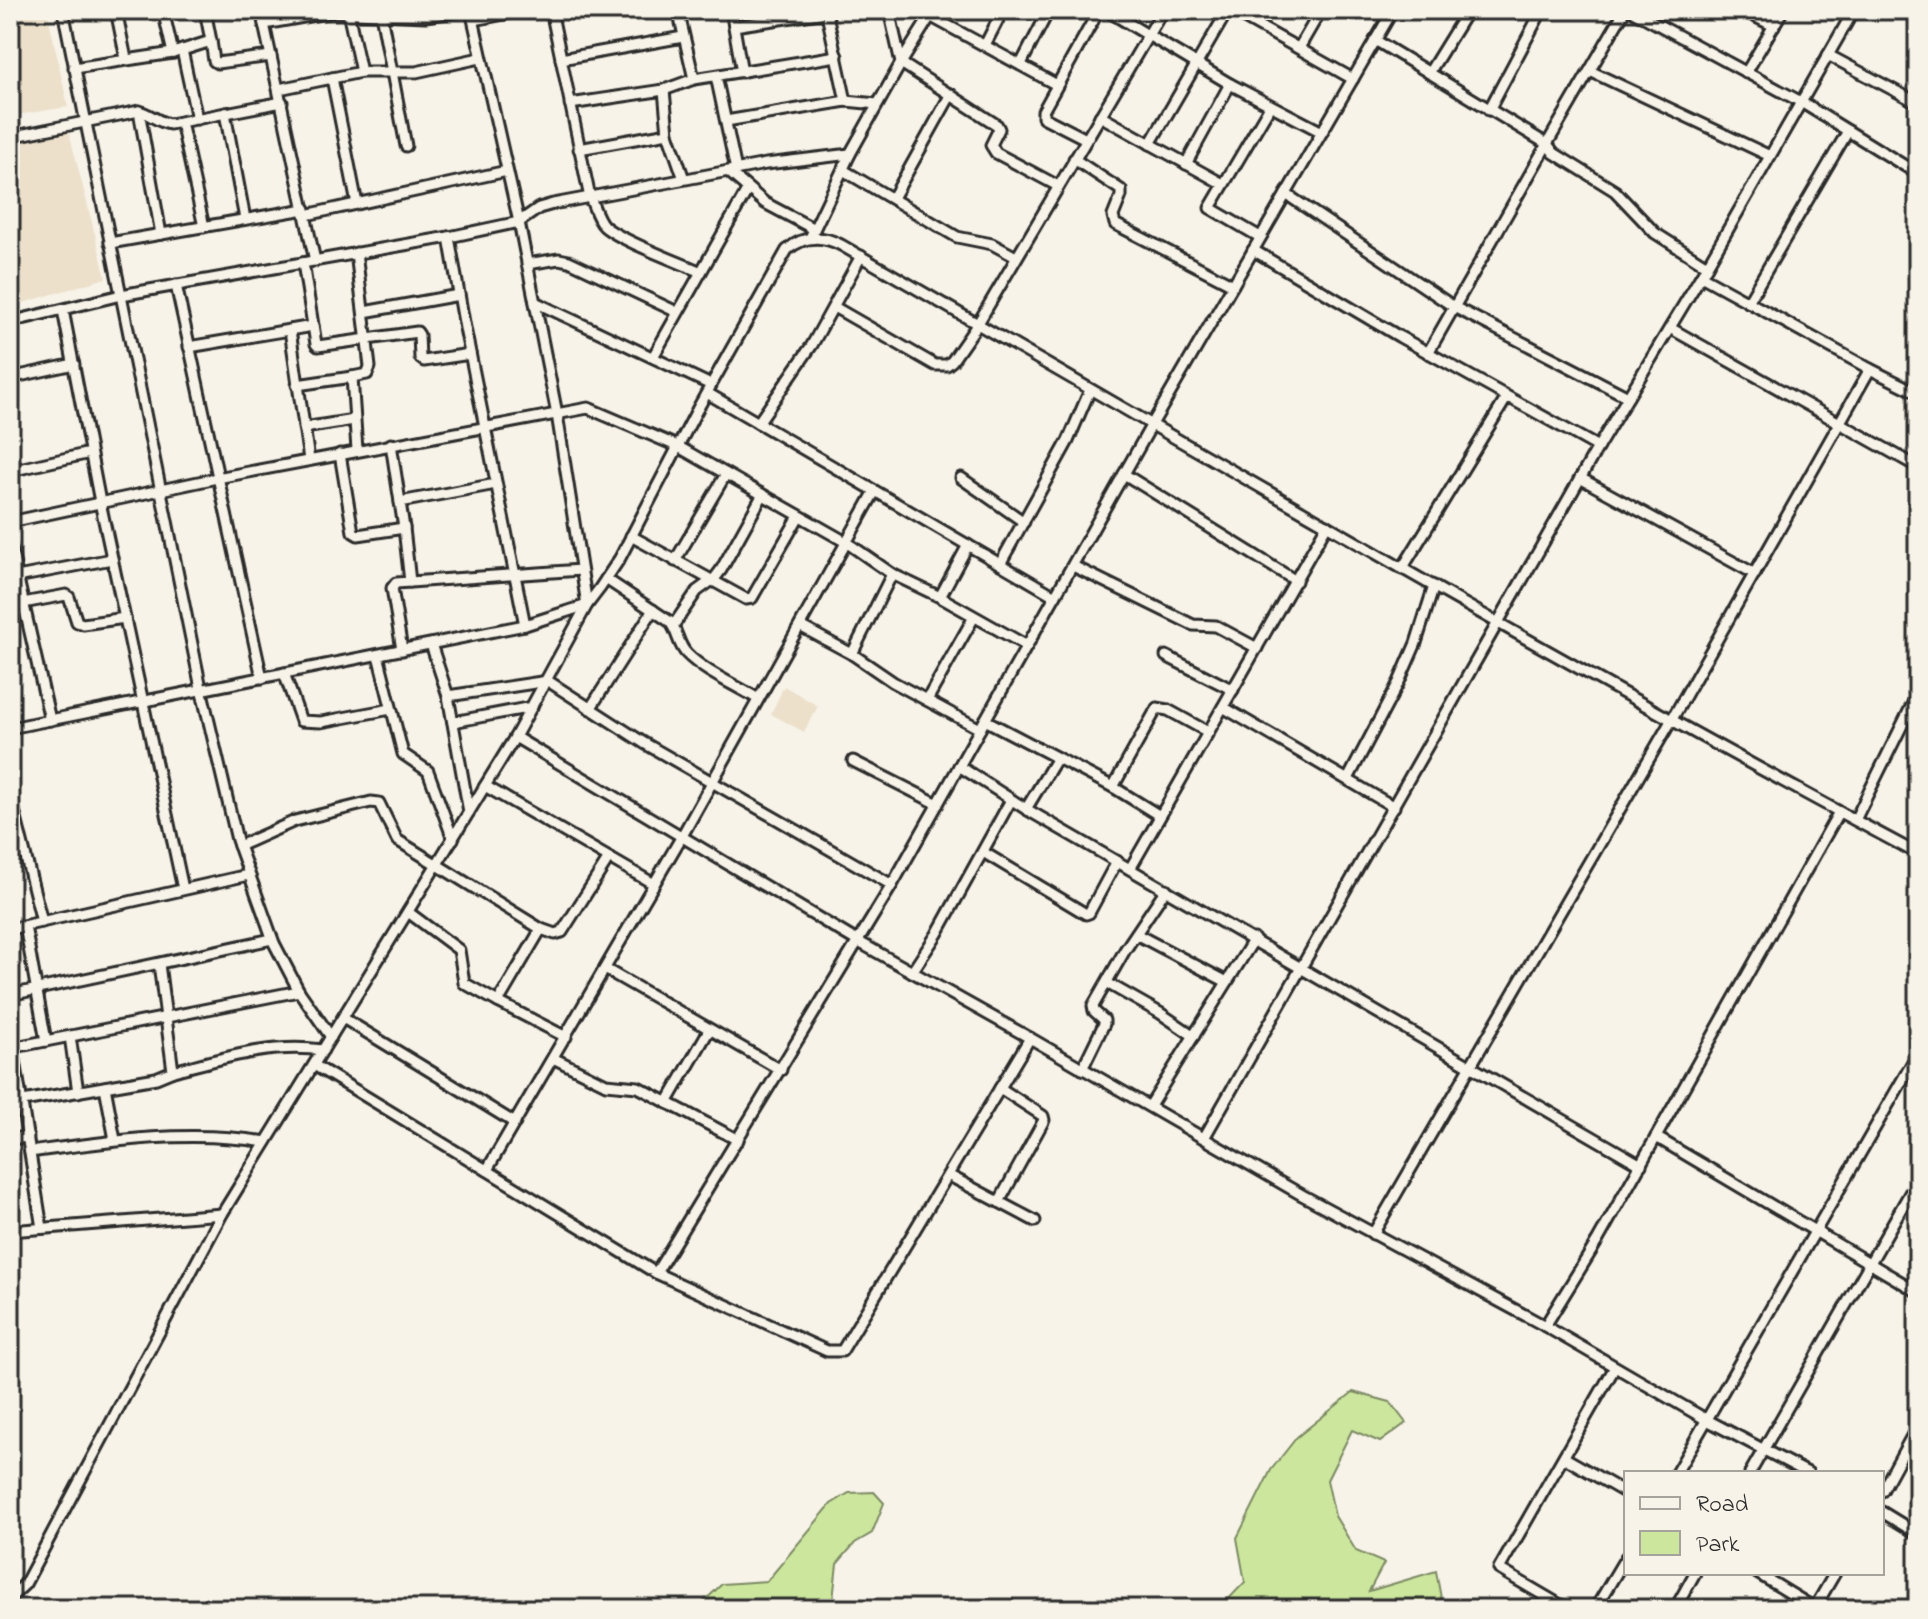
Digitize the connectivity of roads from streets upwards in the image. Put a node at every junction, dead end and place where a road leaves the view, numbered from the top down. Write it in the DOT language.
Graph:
graph roads {
  1 [pos="63,10"];
  2 [pos="116,10"];
  3 [pos="163,10"];
  4 [pos="205,10"];
  5 [pos="261,10"];
  6 [pos="524,10"];
  7 [pos="551,10"];
  8 [pos="678,10"];
  9 [pos="731,10"];
  10 [pos="889,10"];
  11 [pos="1003,10"];
  12 [pos="1049,10"];
  13 [pos="1099,10"];
  14 [pos="1106,10"];
  15 [pos="1163,10"];
  16 [pos="1229,10"];
  17 [pos="1321,10"];
  18 [pos="1393,10"];
  19 [pos="1468,10"];
  20 [pos="1542,10"];
  21 [pos="1742,10"];
  22 [pos="1783,10"];
  23 [pos="1854,10"];
  24 [pos="826,11"];
  25 [pos="1635,11"];
  26 [pos="317,12"];
  27 [pos="348,12"];
  28 [pos="405,13"];
  29 [pos="472,13"];
  30 [pos="932,13"];
  31 [pos="381,14"];
  32 [pos="264,24"];
  33 [pos="734,26"];
  34 [pos="1774,26"];
  35 [pos="1148,35"];
  36 [pos="683,37"];
  37 [pos="1375,40"];
  38 [pos="211,41"];
  39 [pos="985,45"];
  40 [pos="1299,48"];
  41 [pos="177,52"];
  42 [pos="1828,55"];
  43 [pos="271,56"];
  44 [pos="837,56"];
  45 [pos="480,58"];
  46 [pos="126,59"];
  47 [pos="561,59"];
  48 [pos="901,63"];
  49 [pos="1195,63"];
  50 [pos="1021,64"];
  51 [pos="74,68"];
  52 [pos="1590,71"];
  53 [pos="361,72"];
  54 [pos="742,72"];
  55 [pos="393,73"];
  56 [pos="1429,73"];
  57 [pos="1746,73"];
  58 [pos="716,76"];
  59 [pos="332,78"];
  60 [pos="694,79"];
  61 [pos="1353,79"];
  62 [pos="1230,84"];
  63 [pos="1057,85"];
  64 [pos="279,89"];
  65 [pos="664,90"];
  66 [pos="951,94"];
  67 [pos="846,101"];
  68 [pos="282,102"];
  69 [pos="1801,102"];
  70 [pos="1918,103"];
  71 [pos="570,104"];
  72 [pos="877,104"];
  73 [pos="1270,106"];
  74 [pos="1489,110"];
  75 [pos="139,111"];
  76 [pos="225,113"];
  77 [pos="1100,116"];
  78 [pos="197,119"];
  79 [pos="85,120"];
  80 [pos="726,121"];
  81 [pos="181,122"];
  82 [pos="1848,131"];
  83 [pos="1322,132"];
  84 [pos="668,133"];
  85 [pos="10,137"];
  86 [pos="1086,139"];
  87 [pos="1150,144"];
  88 [pos="1547,144"];
  89 [pos="406,146"];
  90 [pos="579,149"];
  91 [pos="850,154"];
  92 [pos="1770,156"];
  93 [pos="1074,159"];
  94 [pos="1186,164"];
  95 [pos="843,170"];
  96 [pos="507,171"];
  97 [pos="732,171"];
  98 [pos="1918,174"];
  99 [pos="684,179"];
  100 [pos="1223,184"];
  101 [pos="1058,186"];
  102 [pos="748,189"];
  103 [pos="1286,194"];
  104 [pos="590,198"];
  105 [pos="893,198"];
  106 [pos="357,204"];
  107 [pos="305,212"];
  108 [pos="245,219"];
  109 [pos="519,222"];
  110 [pos="204,227"];
  111 [pos="161,234"];
  112 [pos="812,234"];
  113 [pos="449,237"];
  114 [pos="1260,237"];
  115 [pos="110,243"];
  116 [pos="1253,250"];
  117 [pos="356,253"];
  118 [pos="861,256"];
  119 [pos="1016,257"];
  120 [pos="315,261"];
  121 [pos="303,263"];
  122 [pos="527,264"];
  123 [pos="1707,266"];
  124 [pos="701,272"];
  125 [pos="1701,276"];
  126 [pos="176,285"];
  127 [pos="1233,285"];
  128 [pos="121,295"];
  129 [pos="459,295"];
  130 [pos="535,302"];
  131 [pos="1748,302"];
  132 [pos="834,307"];
  133 [pos="1454,307"];
  134 [pos="63,310"];
  135 [pos="364,312"];
  136 [pos="677,312"];
  137 [pos="10,322"];
  138 [pos="977,325"];
  139 [pos="313,326"];
  140 [pos="1670,328"];
  141 [pos="290,330"];
  142 [pos="367,339"];
  143 [pos="189,347"];
  144 [pos="1428,353"];
  145 [pos="470,354"];
  146 [pos="653,357"];
  147 [pos="74,364"];
  148 [pos="1870,369"];
  149 [pos="352,377"];
  150 [pos="10,378"];
  151 [pos="297,385"];
  152 [pos="709,389"];
  153 [pos="1090,390"];
  154 [pos="1918,393"];
  155 [pos="1507,397"];
  156 [pos="1628,397"];
  157 [pos="557,414"];
  158 [pos="354,420"];
  159 [pos="758,423"];
  160 [pos="1839,425"];
  161 [pos="1151,426"];
  162 [pos="304,428"];
  163 [pos="485,429"];
  164 [pos="391,444"];
  165 [pos="677,446"];
  166 [pos="1598,447"];
  167 [pos="357,450"];
  168 [pos="90,453"];
  169 [pos="340,454"];
  170 [pos="309,460"];
  171 [pos="1918,467"];
  172 [pos="10,471"];
  173 [pos="726,474"];
  174 [pos="1124,474"];
  175 [pos="217,478"];
  176 [pos="961,478"];
  177 [pos="1580,478"];
  178 [pos="496,484"];
  179 [pos="160,489"];
  180 [pos="875,491"];
  181 [pos="762,496"];
  182 [pos="100,502"];
  183 [pos="400,502"];
  184 [pos="799,516"];
  185 [pos="10,522"];
  186 [pos="1024,522"];
  187 [pos="1327,525"];
  188 [pos="404,528"];
  189 [pos="631,536"];
  190 [pos="846,542"];
  191 [pos="10,544"];
  192 [pos="968,545"];
  193 [pos="112,559"];
  194 [pos="675,561"];
  195 [pos="1000,564"];
  196 [pos="1073,566"];
  197 [pos="1402,569"];
  198 [pos="581,570"];
  199 [pos="892,574"];
  200 [pos="1755,574"];
  201 [pos="514,575"];
  202 [pos="17,577"];
  203 [pos="606,579"];
  204 [pos="711,581"];
  205 [pos="1296,581"];
  206 [pos="410,582"];
  207 [pos="1434,586"];
  208 [pos="1055,596"];
  209 [pos="940,597"];
  210 [pos="23,603"];
  211 [pos="587,605"];
  212 [pos="653,610"];
  213 [pos="974,617"];
  214 [pos="125,618"];
  215 [pos="1498,623"];
  216 [pos="525,625"];
  217 [pos="673,626"];
  218 [pos="800,626"];
  219 [pos="431,644"];
  220 [pos="1027,646"];
  221 [pos="1257,648"];
  222 [pos="402,650"];
  223 [pos="852,654"];
  224 [pos="378,655"];
  225 [pos="1166,656"];
  226 [pos="284,673"];
  227 [pos="262,678"];
  228 [pos="548,681"];
  229 [pos="201,688"];
  230 [pos="1233,690"];
  231 [pos="1918,693"];
  232 [pos="448,696"];
  233 [pos="758,699"];
  234 [pos="927,700"];
  235 [pos="141,701"];
  236 [pos="532,707"];
  237 [pos="1223,707"];
  238 [pos="391,709"];
  239 [pos="590,709"];
  240 [pos="50,720"];
  241 [pos="1671,721"];
  242 [pos="453,722"];
  243 [pos="983,724"];
  244 [pos="10,728"];
  245 [pos="1208,732"];
  246 [pos="515,737"];
  247 [pos="1057,758"];
  248 [pos="853,761"];
  249 [pos="959,766"];
  250 [pos="1348,779"];
  251 [pos="711,783"];
  252 [pos="485,786"];
  253 [pos="1113,787"];
  254 [pos="10,794"];
  255 [pos="1011,800"];
  256 [pos="938,804"];
  257 [pos="1394,807"];
  258 [pos="1026,809"];
  259 [pos="1839,812"];
  260 [pos="469,813"];
  261 [pos="1160,816"];
  262 [pos="1855,820"];
  263 [pos="15,834"];
  264 [pos="682,836"];
  265 [pos="453,839"];
  266 [pos="239,846"];
  267 [pos="983,852"];
  268 [pos="1918,854"];
  269 [pos="609,858"];
  270 [pos="1117,861"];
  271 [pos="437,865"];
  272 [pos="1130,869"];
  273 [pos="248,875"];
  274 [pos="654,884"];
  275 [pos="892,885"];
  276 [pos="183,889"];
  277 [pos="1166,889"];
  278 [pos="408,912"];
  279 [pos="42,922"];
  280 [pos="25,926"];
  281 [pos="10,929"];
  282 [pos="541,929"];
  283 [pos="1136,934"];
  284 [pos="272,939"];
  285 [pos="1254,939"];
  286 [pos="857,941"];
  287 [pos="159,964"];
  288 [pos="1303,967"];
  289 [pos="605,969"];
  290 [pos="912,972"];
  291 [pos="1227,982"];
  292 [pos="1107,983"];
  293 [pos="37,989"];
  294 [pos="299,991"];
  295 [pos="10,995"];
  296 [pos="498,1002"];
  297 [pos="166,1016"];
  298 [pos="343,1018"];
  299 [pos="10,1029"];
  300 [pos="709,1030"];
  301 [pos="70,1036"];
  302 [pos="1194,1036"];
  303 [pos="331,1037"];
  304 [pos="566,1037"];
  305 [pos="1030,1038"];
  306 [pos="46,1041"];
  307 [pos="12,1048"];
  308 [pos="323,1050"];
  309 [pos="1918,1053"];
  310 [pos="553,1058"];
  311 [pos="314,1065"];
  312 [pos="1469,1068"];
  313 [pos="1082,1069"];
  314 [pos="781,1070"];
  315 [pos="173,1071"];
  316 [pos="105,1087"];
  317 [pos="1000,1088"];
  318 [pos="78,1092"];
  319 [pos="23,1101"];
  320 [pos="667,1103"];
  321 [pos="1150,1106"];
  322 [pos="515,1123"];
  323 [pos="28,1137"];
  324 [pos="1656,1137"];
  325 [pos="1204,1138"];
  326 [pos="10,1139"];
  327 [pos="115,1140"];
  328 [pos="738,1140"];
  329 [pos="266,1142"];
  330 [pos="30,1152"];
  331 [pos="1641,1165"];
  332 [pos="487,1170"];
  333 [pos="948,1175"];
  334 [pos="1918,1179"];
  335 [pos="999,1202"];
  336 [pos="222,1214"];
  337 [pos="1035,1221"];
  338 [pos="42,1228"];
  339 [pos="10,1231"];
  340 [pos="1814,1232"];
  341 [pos="1373,1234"];
  342 [pos="1870,1264"];
  343 [pos="656,1273"];
  344 [pos="1918,1292"];
  345 [pos="1545,1326"];
  346 [pos="1615,1367"];
  347 [pos="1707,1420"];
  348 [pos="1918,1425"];
  349 [pos="1762,1449"];
  350 [pos="1565,1458"];
  351 [pos="1677,1471"];
  352 [pos="1751,1471"];
  353 [pos="1804,1471"];
  354 [pos="1884,1487"];
  355 [pos="1624,1492"];
  356 [pos="1884,1513"];
  357 [pos="1918,1534"];
  358 [pos="1624,1560"];
  359 [pos="1694,1575"];
  360 [pos="1760,1575"];
  361 [pos="1834,1575"];
  362 [pos="10,1598"];
  363 [pos="1567,1609"];
  364 [pos="1595,1609"];
  365 [pos="1675,1609"];
  366 [pos="1814,1609"];
  1 -- 51 [label="street"];
  2 -- 46 [label="street"];
  3 -- 41 [label="street"];
  4 -- 38 [label="street"];
  5 -- 32 [label="street"];
  6 -- 29 [label="street"];
  7 -- 47 [label="street"];
  8 -- 36 [label="street"];
  9 -- 33 [label="street"];
  10 -- 48 [label="street"];
  11 -- 39 [label="street"];
  12 -- 50 [label="street"];
  13 -- 63 [label="street"];
  14 -- 35 [label="street"];
  15 -- 35 [label="street"];
  16 -- 40 [label="street"];
  16 -- 49 [label="street"];
  17 -- 40 [label="street"];
  18 -- 37 [label="street"];
  19 -- 56 [label="street"];
  20 -- 74 [label="street"];
  21 -- 34 [label="street"];
  22 -- 34 [label="street"];
  23 -- 42 [label="street"];
  24 -- 33 [label="street"];
  24 -- 44 [label="street"];
  25 -- 52 [label="street"];
  25 -- 57 [label="street"];
  26 -- 27 [label="street"];
  26 -- 32 [label="street"];
  27 -- 31 [label="street"];
  27 -- 53 [label="street"];
  28 -- 29 [label="street"];
  28 -- 31 [label="street"];
  29 -- 45 [label="street"];
  30 -- 39 [label="street"];
  30 -- 48 [label="street"];
  31 -- 55 [label="street"];
  32 -- 43 [label="street"];
  33 -- 54 [label="street"];
  34 -- 57 [label="street"];
  35 -- 49 [label="street"];
  35 -- 77 [label="street"];
  36 -- 47 [label="street"];
  36 -- 60 [label="street"];
  37 -- 56 [label="street"];
  37 -- 61 [label="street"];
  38 -- 41 [label="street"];
  38 -- 43 [label="street"];
  39 -- 50 [label="street"];
  40 -- 61 [label="street"];
  41 -- 46 [label="street"];
  41 -- 78 [label="street"];
  42 -- 69 [label="street"];
  42 -- 70 [label="street"];
  43 -- 64 [label="street"];
  44 -- 54 [label="street"];
  44 -- 67 [label="street"];
  45 -- 55 [label="street"];
  45 -- 96 [label="street"];
  46 -- 51 [label="street"];
  47 -- 71 [label="street"];
  48 -- 66 [label="street"];
  48 -- 72 [label="street"];
  49 -- 62 [label="street"];
  49 -- 87 [label="street"];
  50 -- 63 [label="street"];
  51 -- 79 [label="street"];
  52 -- 88 [label="street"];
  52 -- 92 [label="street"];
  53 -- 55 [label="street"];
  53 -- 59 [label="street"];
  54 -- 58 [label="street"];
  55 -- 89 [label="street"];
  56 -- 74 [label="street"];
  57 -- 69 [label="street"];
  58 -- 60 [label="street"];
  58 -- 80 [label="street"];
  59 -- 64 [label="street"];
  59 -- 106 [label="street"];
  60 -- 65 [label="street"];
  61 -- 83 [label="street"];
  62 -- 73 [label="street"];
  62 -- 94 [label="street"];
  63 -- 86 [label="street"];
  64 -- 68 [label="street"];
  65 -- 71 [label="street"];
  65 -- 84 [label="street"];
  66 -- 101 [label="street"];
  66 -- 105 [label="street"];
  67 -- 72 [label="street"];
  67 -- 80 [label="street"];
  68 -- 76 [label="street"];
  68 -- 107 [label="street"];
  69 -- 82 [label="street"];
  69 -- 92 [label="street"];
  71 -- 90 [label="street"];
  72 -- 91 [label="street"];
  73 -- 83 [label="street"];
  73 -- 100 [label="street"];
  74 -- 88 [label="street"];
  75 -- 79 [label="street"];
  75 -- 81 [label="street"];
  75 -- 111 [label="street"];
  76 -- 78 [label="street"];
  76 -- 108 [label="street"];
  77 -- 86 [label="street"];
  77 -- 87 [label="street"];
  78 -- 81 [label="street"];
  79 -- 85 [label="street"];
  79 -- 115 [label="street"];
  80 -- 97 [label="street"];
  81 -- 110 [label="street"];
  82 -- 98 [label="street"];
  82 -- 131 [label="street"];
  83 -- 103 [label="street"];
  84 -- 90 [label="street"];
  84 -- 99 [label="street"];
  86 -- 93 [label="street"];
  87 -- 94 [label="street"];
  88 -- 123 [label="street"];
  88 -- 133 [label="street"];
  90 -- 104 [label="street"];
  91 -- 95 [label="street"];
  91 -- 97 [label="street"];
  92 -- 123 [label="street"];
  93 -- 101 [label="street"];
  93 -- 127 [label="street"];
  94 -- 100 [label="street"];
  95 -- 105 [label="street"];
  95 -- 112 [label="street"];
  96 -- 106 [label="street"];
  96 -- 109 [label="street"];
  97 -- 99 [label="street"];
  97 -- 102 [label="street"];
  99 -- 104 [label="street"];
  100 -- 114 [label="street"];
  101 -- 119 [label="street"];
  102 -- 112 [label="street"];
  102 -- 124 [label="street"];
  103 -- 114 [label="street"];
  103 -- 133 [label="street"];
  104 -- 109 [label="street"];
  104 -- 124 [label="street"];
  105 -- 119 [label="street"];
  106 -- 107 [label="street"];
  107 -- 108 [label="street"];
  107 -- 120 [label="street"];
  108 -- 110 [label="street"];
  109 -- 113 [label="street"];
  109 -- 122 [label="street"];
  110 -- 111 [label="street"];
  111 -- 115 [label="street"];
  112 -- 118 [label="street"];
  112 -- 152 [label="street"];
  113 -- 117 [label="street"];
  113 -- 129 [label="street"];
  114 -- 116 [label="street"];
  115 -- 128 [label="street"];
  116 -- 127 [label="street"];
  116 -- 144 [label="street"];
  117 -- 120 [label="street"];
  117 -- 135 [label="street"];
  118 -- 132 [label="street"];
  118 -- 138 [label="street"];
  119 -- 138 [label="street"];
  120 -- 121 [label="street"];
  121 -- 126 [label="street"];
  121 -- 139 [label="street"];
  122 -- 130 [label="street"];
  122 -- 136 [label="street"];
  123 -- 125 [label="street"];
  124 -- 136 [label="street"];
  125 -- 131 [label="street"];
  125 -- 140 [label="street"];
  126 -- 128 [label="street"];
  126 -- 143 [label="street"];
  127 -- 161 [label="street"];
  128 -- 134 [label="street"];
  128 -- 179 [label="street"];
  129 -- 135 [label="street"];
  129 -- 145 [label="street"];
  130 -- 146 [label="street"];
  130 -- 157 [label="street"];
  131 -- 148 [label="street"];
  132 -- 138 [label="street"];
  132 -- 159 [label="street"];
  133 -- 144 [label="street"];
  133 -- 156 [label="street"];
  134 -- 137 [label="street"];
  134 -- 147 [label="street"];
  135 -- 142 [label="street"];
  136 -- 146 [label="street"];
  138 -- 153 [label="street"];
  139 -- 141 [label="street"];
  139 -- 142 [label="street"];
  140 -- 156 [label="street"];
  140 -- 160 [label="street"];
  141 -- 143 [label="street"];
  141 -- 151 [label="street"];
  142 -- 145 [label="street"];
  142 -- 149 [label="street"];
  143 -- 175 [label="street"];
  144 -- 155 [label="street"];
  145 -- 163 [label="street"];
  146 -- 152 [label="street"];
  147 -- 150 [label="street"];
  147 -- 168 [label="street"];
  148 -- 154 [label="street"];
  148 -- 160 [label="street"];
  149 -- 151 [label="street"];
  149 -- 158 [label="street"];
  151 -- 162 [label="street"];
  152 -- 159 [label="street"];
  152 -- 165 [label="street"];
  153 -- 161 [label="street"];
  153 -- 186 [label="street"];
  155 -- 166 [label="street"];
  155 -- 197 [label="street"];
  156 -- 166 [label="street"];
  157 -- 163 [label="street"];
  157 -- 165 [label="street"];
  157 -- 198 [label="street"];
  158 -- 162 [label="street"];
  158 -- 167 [label="street"];
  159 -- 180 [label="street"];
  160 -- 171 [label="street"];
  160 -- 200 [label="street"];
  161 -- 174 [label="street"];
  161 -- 187 [label="street"];
  162 -- 170 [label="street"];
  163 -- 164 [label="street"];
  163 -- 178 [label="street"];
  164 -- 167 [label="street"];
  164 -- 183 [label="street"];
  165 -- 173 [label="street"];
  165 -- 189 [label="street"];
  166 -- 177 [label="street"];
  167 -- 169 [label="street"];
  168 -- 172 [label="street"];
  168 -- 182 [label="street"];
  169 -- 170 [label="street"];
  169 -- 188 [label="street"];
  170 -- 175 [label="street"];
  173 -- 181 [label="street"];
  173 -- 194 [label="street"];
  174 -- 196 [label="street"];
  174 -- 205 [label="street"];
  175 -- 179 [label="street"];
  175 -- 227 [label="street"];
  176 -- 186 [label="street"];
  177 -- 200 [label="street"];
  177 -- 215 [label="street"];
  178 -- 183 [label="street"];
  178 -- 201 [label="street"];
  179 -- 182 [label="street"];
  179 -- 229 [label="street"];
  180 -- 190 [label="street"];
  180 -- 192 [label="street"];
  181 -- 184 [label="street"];
  181 -- 204 [label="street"];
  182 -- 185 [label="street"];
  182 -- 193 [label="street"];
  183 -- 188 [label="street"];
  184 -- 190 [label="street"];
  184 -- 204 [label="street"];
  186 -- 195 [label="street"];
  187 -- 197 [label="street"];
  187 -- 205 [label="street"];
  188 -- 206 [label="street"];
  189 -- 194 [label="street"];
  189 -- 203 [label="street"];
  190 -- 199 [label="street"];
  190 -- 218 [label="street"];
  191 -- 202 [label="street"];
  192 -- 195 [label="street"];
  192 -- 209 [label="street"];
  193 -- 202 [label="street"];
  193 -- 214 [label="street"];
  194 -- 204 [label="street"];
  195 -- 208 [label="street"];
  196 -- 208 [label="street"];
  196 -- 221 [label="street"];
  197 -- 207 [label="street"];
  198 -- 201 [label="street"];
  198 -- 211 [label="street"];
  199 -- 209 [label="street"];
  199 -- 223 [label="street"];
  200 -- 241 [label="street"];
  201 -- 206 [label="street"];
  201 -- 216 [label="street"];
  202 -- 210 [label="street"];
  203 -- 211 [label="street"];
  203 -- 212 [label="street"];
  204 -- 217 [label="street"];
  205 -- 221 [label="street"];
  206 -- 222 [label="street"];
  207 -- 215 [label="street"];
  207 -- 250 [label="street"];
  208 -- 220 [label="street"];
  209 -- 213 [label="street"];
  210 -- 214 [label="street"];
  210 -- 240 [label="street"];
  211 -- 216 [label="street"];
  211 -- 228 [label="street"];
  212 -- 217 [label="street"];
  212 -- 239 [label="street"];
  213 -- 220 [label="street"];
  213 -- 234 [label="street"];
  214 -- 235 [label="street"];
  215 -- 241 [label="street"];
  215 -- 257 [label="street"];
  216 -- 219 [label="street"];
  217 -- 233 [label="street"];
  218 -- 223 [label="street"];
  218 -- 233 [label="street"];
  219 -- 222 [label="street"];
  219 -- 232 [label="street"];
  220 -- 243 [label="street"];
  221 -- 230 [label="street"];
  222 -- 224 [label="street"];
  223 -- 234 [label="street"];
  224 -- 226 [label="street"];
  224 -- 238 [label="street"];
  225 -- 230 [label="street"];
  226 -- 227 [label="street"];
  226 -- 238 [label="street"];
  227 -- 229 [label="street"];
  228 -- 232 [label="street"];
  228 -- 236 [label="street"];
  228 -- 239 [label="street"];
  229 -- 235 [label="street"];
  229 -- 266 [label="street"];
  230 -- 237 [label="street"];
  231 -- 262 [label="street"];
  232 -- 242 [label="street"];
  233 -- 251 [label="street"];
  234 -- 243 [label="street"];
  235 -- 240 [label="street"];
  235 -- 276 [label="street"];
  236 -- 242 [label="street"];
  236 -- 246 [label="street"];
  237 -- 245 [label="street"];
  237 -- 250 [label="street"];
  238 -- 265 [label="street"];
  239 -- 251 [label="street"];
  240 -- 244 [label="street"];
  241 -- 259 [label="street"];
  241 -- 312 [label="street"];
  242 -- 260 [label="street"];
  243 -- 247 [label="street"];
  243 -- 249 [label="street"];
  245 -- 253 [label="street"];
  245 -- 261 [label="street"];
  246 -- 252 [label="street"];
  246 -- 264 [label="street"];
  247 -- 253 [label="street"];
  247 -- 258 [label="street"];
  248 -- 256 [label="street"];
  249 -- 255 [label="street"];
  249 -- 256 [label="street"];
  250 -- 257 [label="street"];
  251 -- 264 [label="street"];
  251 -- 275 [label="street"];
  252 -- 260 [label="street"];
  252 -- 269 [label="street"];
  253 -- 261 [label="street"];
  254 -- 263 [label="street"];
  255 -- 258 [label="street"];
  255 -- 267 [label="street"];
  256 -- 275 [label="street"];
  257 -- 288 [label="street"];
  258 -- 270 [label="street"];
  259 -- 262 [label="street"];
  259 -- 324 [label="street"];
  260 -- 265 [label="street"];
  261 -- 272 [label="street"];
  262 -- 268 [label="street"];
  263 -- 279 [label="street"];
  264 -- 274 [label="street"];
  264 -- 286 [label="street"];
  265 -- 271 [label="street"];
  266 -- 271 [label="street"];
  266 -- 273 [label="street"];
  267 -- 270 [label="street"];
  267 -- 290 [label="street"];
  269 -- 274 [label="street"];
  269 -- 282 [label="street"];
  270 -- 272 [label="street"];
  271 -- 278 [label="street"];
  271 -- 282 [label="street"];
  272 -- 277 [label="street"];
  273 -- 276 [label="street"];
  273 -- 284 [label="street"];
  274 -- 289 [label="street"];
  275 -- 286 [label="street"];
  276 -- 279 [label="street"];
  277 -- 283 [label="street"];
  277 -- 285 [label="street"];
  278 -- 296 [label="street"];
  278 -- 298 [label="street"];
  279 -- 280 [label="street"];
  280 -- 281 [label="street"];
  280 -- 293 [label="street"];
  282 -- 296 [label="street"];
  283 -- 291 [label="street"];
  283 -- 292 [label="street"];
  284 -- 287 [label="street"];
  284 -- 294 [label="street"];
  285 -- 288 [label="street"];
  285 -- 291 [label="street"];
  286 -- 290 [label="street"];
  286 -- 314 [label="street"];
  287 -- 293 [label="street"];
  287 -- 297 [label="street"];
  288 -- 312 [label="street"];
  288 -- 325 [label="street"];
  289 -- 300 [label="street"];
  289 -- 304 [label="street"];
  290 -- 305 [label="street"];
  291 -- 302 [label="street"];
  292 -- 302 [label="street"];
  292 -- 313 [label="street"];
  293 -- 295 [label="street"];
  293 -- 306 [label="street"];
  294 -- 297 [label="street"];
  294 -- 303 [label="street"];
  296 -- 304 [label="street"];
  297 -- 301 [label="street"];
  297 -- 315 [label="street"];
  298 -- 303 [label="street"];
  298 -- 322 [label="street"];
  299 -- 307 [label="street"];
  300 -- 314 [label="street"];
  300 -- 320 [label="street"];
  301 -- 306 [label="street"];
  301 -- 318 [label="street"];
  302 -- 321 [label="street"];
  303 -- 308 [label="street"];
  304 -- 310 [label="street"];
  305 -- 313 [label="street"];
  305 -- 317 [label="street"];
  306 -- 307 [label="street"];
  307 -- 319 [label="street"];
  308 -- 311 [label="street"];
  308 -- 315 [label="street"];
  309 -- 340 [label="street"];
  310 -- 320 [label="street"];
  310 -- 322 [label="street"];
  311 -- 329 [label="street"];
  311 -- 332 [label="street"];
  312 -- 331 [label="street"];
  312 -- 341 [label="street"];
  313 -- 321 [label="street"];
  314 -- 328 [label="street"];
  315 -- 316 [label="street"];
  316 -- 318 [label="street"];
  316 -- 327 [label="street"];
  317 -- 333 [label="street"];
  317 -- 335 [label="street"];
  318 -- 319 [label="street"];
  319 -- 323 [label="street"];
  320 -- 328 [label="street"];
  321 -- 325 [label="street"];
  322 -- 332 [label="street"];
  323 -- 326 [label="street"];
  323 -- 330 [label="street"];
  324 -- 331 [label="street"];
  324 -- 340 [label="street"];
  325 -- 341 [label="street"];
  327 -- 329 [label="street"];
  327 -- 330 [label="street"];
  328 -- 343 [label="street"];
  329 -- 336 [label="street"];
  330 -- 338 [label="street"];
  331 -- 345 [label="street"];
  332 -- 343 [label="street"];
  333 -- 335 [label="street"];
  333 -- 343 [label="street"];
  334 -- 342 [label="street"];
  335 -- 337 [label="street"];
  336 -- 338 [label="street"];
  336 -- 362 [label="street"];
  338 -- 339 [label="street"];
  340 -- 342 [label="street"];
  340 -- 347 [label="street"];
  341 -- 345 [label="street"];
  342 -- 344 [label="street"];
  342 -- 349 [label="street"];
  345 -- 346 [label="street"];
  346 -- 347 [label="street"];
  346 -- 350 [label="street"];
  347 -- 349 [label="street"];
  347 -- 351 [label="street"];
  348 -- 354 [label="street"];
  349 -- 352 [label="street"];
  349 -- 353 [label="street"];
  350 -- 355 [label="street"];
  350 -- 363 [label="street"];
  356 -- 357 [label="street"];
  358 -- 364 [label="street"];
  359 -- 365 [label="street"];
  360 -- 366 [label="street"];
  361 -- 366 [label="street"];
}
